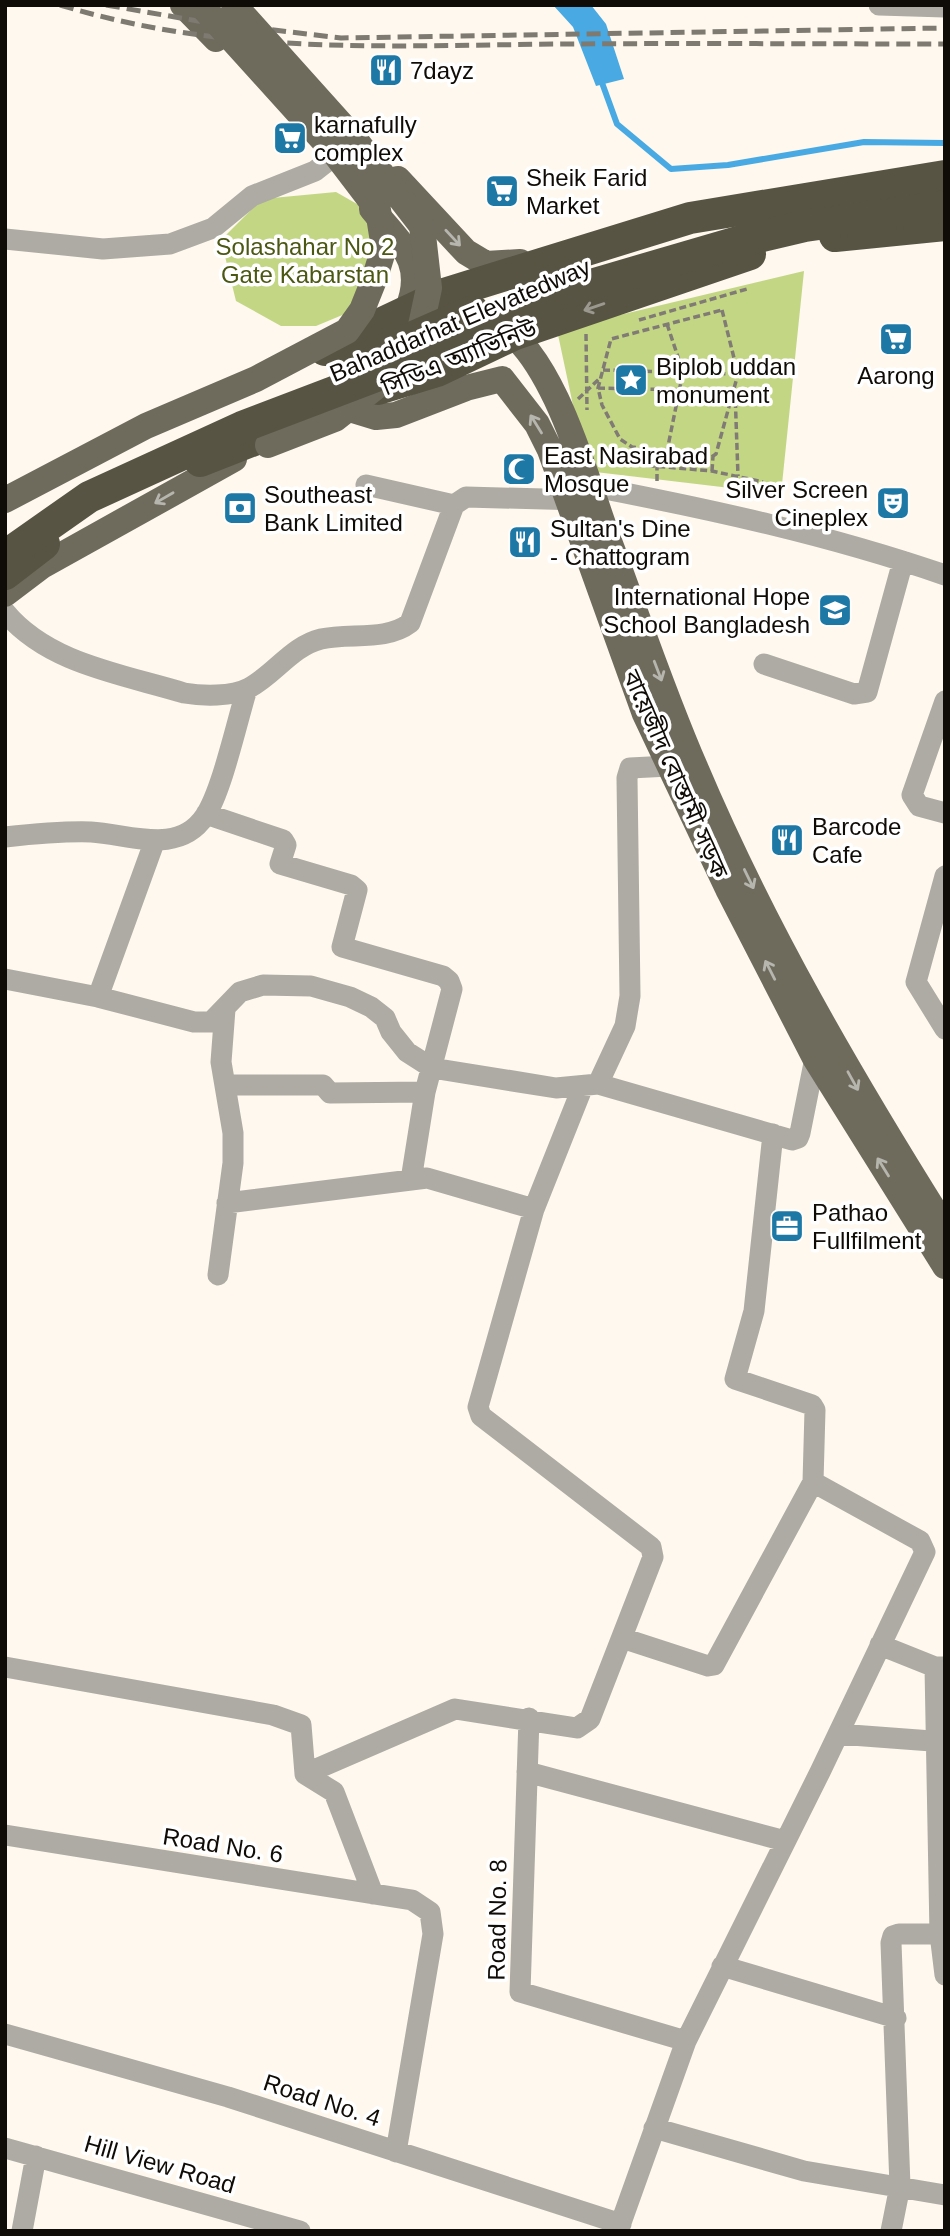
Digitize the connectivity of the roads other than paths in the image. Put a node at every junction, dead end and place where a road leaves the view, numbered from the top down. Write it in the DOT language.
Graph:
graph roads {
  1 [pos="183,5"];
  2 [pos="201,5"];
  3 [pos="234,5"];
  4 [pos="244,5"];
  5 [pos="879,5"];
  6 [pos="945,7"];
  7 [pos="329,160"];
  8 [pos="945,176"];
  9 [pos="945,194"];
  10 [pos="945,206"];
  11 [pos="945,225"];
  12 [pos="5,239"];
  13 [pos="582,250"];
  14 [pos="418,306"];
  15 [pos="552,321"];
  16 [pos="515,334"];
  17 [pos="540,368"];
  18 [pos="340,406"];
  19 [pos="366,485"];
  20 [pos="591,493"];
  21 [pos="7,500"];
  22 [pos="566,500"];
  23 [pos="454,505"];
  24 [pos="5,535"];
  25 [pos="5,556"];
  26 [pos="903,561"];
  27 [pos="5,575"];
  28 [pos="945,575"];
  29 [pos="5,594"];
  30 [pos="5,612"];
  31 [pos="764,664"];
  32 [pos="247,689"];
  33 [pos="945,701"];
  34 [pos="668,766"];
  35 [pos="945,813"];
  36 [pos="206,814"];
  37 [pos="5,837"];
  38 [pos="155,841"];
  39 [pos="945,876"];
  40 [pos="5,979"];
  41 [pos="98,997"];
  42 [pos="225,1009"];
  43 [pos="945,1029"];
  44 [pos="815,1058"];
  45 [pos="432,1068"];
  46 [pos="225,1085"];
  47 [pos="590,1085"];
  48 [pos="425,1093"];
  49 [pos="773,1134"];
  50 [pos="411,1180"];
  51 [pos="227,1203"];
  52 [pos="534,1209"];
  53 [pos="945,1228"];
  54 [pos="945,1266"];
  55 [pos="218,1275"];
  56 [pos="813,1482"];
  57 [pos="622,1638"];
  58 [pos="880,1645"];
  59 [pos="5,1667"];
  60 [pos="940,1667"];
  61 [pos="529,1718"];
  62 [pos="838,1734"];
  63 [pos="941,1742"];
  64 [pos="527,1772"];
  65 [pos="305,1774"];
  66 [pos="5,1835"];
  67 [pos="785,1841"];
  68 [pos="373,1894"];
  69 [pos="940,1934"];
  70 [pos="722,1966"];
  71 [pos="945,1975"];
  72 [pos="896,2018"];
  73 [pos="5,2034"];
  74 [pos="686,2041"];
  75 [pos="654,2127"];
  76 [pos="5,2148"];
  77 [pos="396,2152"];
  78 [pos="36,2156"];
  79 [pos="900,2186"];
  80 [pos="945,2195"];
  81 [pos="620,2227"];
  82 [pos="22,2231"];
  83 [pos="300,2231"];
  84 [pos="891,2231"];
  1 -- 7 [label="main road"];
  2 -- 21 [label="main road, bridge"];
  3 -- 29 [label="main road, one-way, bridge"];
  4 -- 13 [label="main road, one-way"];
  5 -- 6 [label="street"];
  7 -- 12 [label="street"];
  7 -- 14 [label="main road"];
  8 -- 13 [label="highway"];
  9 -- 24 [label="highway, Bahaddarhat Elevatedway, bridge"];
  10 -- 25 [label="highway, Bahaddarhat Elevatedway, bridge"];
  11 -- 15 [label="highway, সিডিএ অ্যাভিনিউ, one-way"];
  13 -- 14 [label="highway"];
  14 -- 16 [label="main road, বায়েজীদ বোস্তামী সড়ক"];
  14 -- 21 [label="highway"];
  15 -- 16 [label="highway, সিডিএ অ্যাভিনিউ"];
  15 -- 17 [label="main road"];
  16 -- 17 [label="main road, বায়েজীদ বোস্তামী সড়ক"];
  16 -- 18 [label="highway, সিডিএ অ্যাভিনিউ"];
  17 -- 20 [label="main road, বায়েজীদ বোস্তামী সড়ক"];
  22 -- 18 [label="main road, বায়েজীদ বোস্তামী সড়ক, one-way"];
  18 -- 27 [label="highway, সিডিএ অ্যাভিনিউ"];
  19 -- 23 [label="street"];
  20 -- 22 [label="street"];
  20 -- 26 [label="street"];
  20 -- 53 [label="main road, বায়েজীদ বোস্তামী সড়ক, one-way"];
  22 -- 23 [label="street"];
  22 -- 34 [label="main road, বায়েজীদ বোস্তামী সড়ক"];
  23 -- 32 [label="street"];
  26 -- 28 [label="street"];
  26 -- 31 [label="street"];
  30 -- 32 [label="street"];
  32 -- 36 [label="street"];
  33 -- 35 [label="street"];
  44 -- 34 [label="main road, বায়েজীদ বোস্তামী সড়ক, one-way"];
  34 -- 47 [label="street"];
  36 -- 38 [label="street"];
  36 -- 45 [label="street"];
  37 -- 38 [label="street"];
  38 -- 41 [label="street"];
  39 -- 43 [label="street"];
  40 -- 41 [label="street"];
  41 -- 42 [label="street"];
  42 -- 45 [label="street"];
  42 -- 46 [label="street"];
  44 -- 49 [label="street"];
  54 -- 44 [label="main road, বায়েজীদ বোস্তামী সড়ক, one-way"];
  45 -- 47 [label="street"];
  45 -- 48 [label="street"];
  46 -- 48 [label="street"];
  46 -- 51 [label="street"];
  47 -- 49 [label="street"];
  47 -- 52 [label="street"];
  48 -- 50 [label="street"];
  49 -- 56 [label="street"];
  50 -- 51 [label="street"];
  50 -- 52 [label="street"];
  51 -- 55 [label="street"];
  52 -- 57 [label="street"];
  56 -- 57 [label="street"];
  56 -- 58 [label="street"];
  57 -- 61 [label="street"];
  58 -- 60 [label="street"];
  58 -- 62 [label="street"];
  59 -- 65 [label="street"];
  60 -- 63 [label="street"];
  61 -- 64 [label="street, Road No. 8"];
  61 -- 65 [label="street"];
  62 -- 63 [label="street"];
  62 -- 67 [label="street"];
  63 -- 69 [label="street"];
  64 -- 67 [label="street"];
  64 -- 74 [label="street, Road No. 8"];
  65 -- 68 [label="street"];
  66 -- 68 [label="street, Road No. 6"];
  67 -- 70 [label="street"];
  68 -- 77 [label="street, Road No. 6"];
  69 -- 71 [label="street"];
  69 -- 72 [label="street"];
  70 -- 72 [label="street"];
  70 -- 74 [label="street"];
  72 -- 79 [label="street"];
  73 -- 77 [label="street, Road No. 4"];
  74 -- 75 [label="street"];
  75 -- 79 [label="street"];
  75 -- 81 [label="street"];
  76 -- 78 [label="street, Hill View Road"];
  77 -- 81 [label="street, Road No. 4"];
  78 -- 82 [label="street"];
  78 -- 83 [label="street, Hill View Road"];
  79 -- 80 [label="street"];
  79 -- 84 [label="street"];
}
